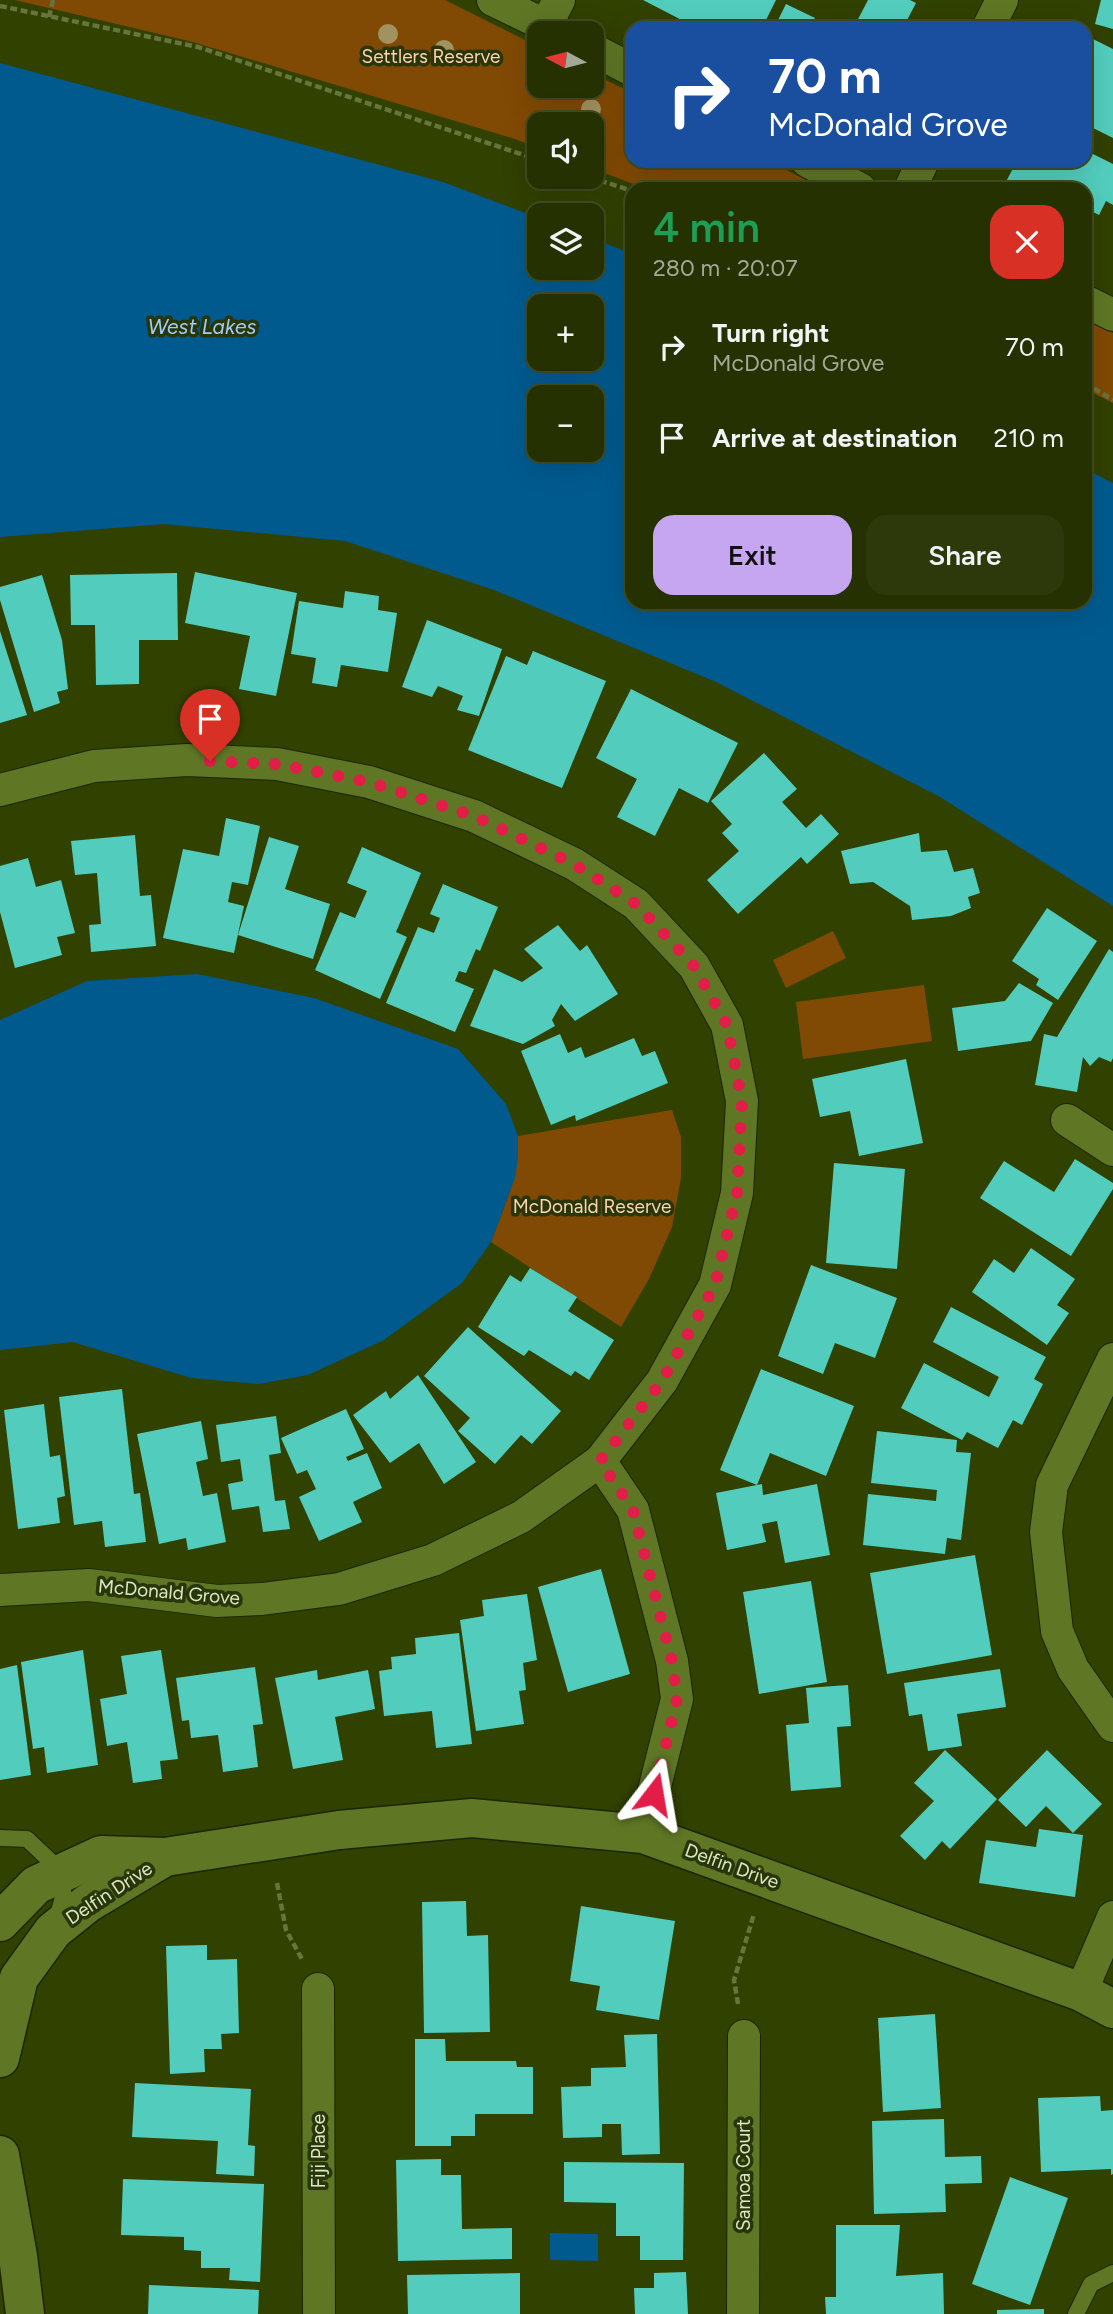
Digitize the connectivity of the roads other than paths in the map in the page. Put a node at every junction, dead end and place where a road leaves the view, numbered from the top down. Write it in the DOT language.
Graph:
graph roads {
  1 [pos="493,0"];
  2 [pos="1002,0"];
  3 [pos="555,20"];
  4 [pos="992,21"];
  5 [pos="604,55"];
  6 [pos="625,66"];
  7 [pos="820,168"];
  8 [pos="847,182"];
  9 [pos="1092,304"];
  10 [pos="1113,315"];
  11 [pos="0,790"];
  12 [pos="1067,1120"];
  13 [pos="1113,1150"];
  14 [pos="1113,1359"];
  15 [pos="600,1461"];
  16 [pos="0,1590"];
  17 [pos="1113,1726"];
  18 [pos="643,1834"];
  19 [pos="0,1838"];
  20 [pos="166,1857"];
  21 [pos="63,1873"];
  22 [pos="1113,1917"];
  23 [pos="0,1922"];
  24 [pos="53,1931"];
  25 [pos="318,1989"];
  26 [pos="1097,2001"];
  27 [pos="744,2036"];
  28 [pos="0,2058"];
  29 [pos="0,2155"];
  30 [pos="1113,2273"];
  31 [pos="25,2314"];
  32 [pos="318,2314"];
  33 [pos="743,2314"];
  34 [pos="1076,2314"];
  1 -- 3 [label="street"];
  2 -- 4 [label="street"];
  5 -- 6 [label="street"];
  7 -- 8 [label="street"];
  9 -- 10 [label="street"];
  11 -- 15 [label="street, McDonald Grove"];
  12 -- 13 [label="street"];
  14 -- 17 [label="street"];
  15 -- 16 [label="street, McDonald Grove"];
  15 -- 18 [label="street"];
  18 -- 20 [label="street, Delfin Drive"];
  18 -- 26 [label="street, Delfin Drive"];
  19 -- 21 [label="lane"];
  20 -- 21 [label="street, Delfin Drive"];
  20 -- 24 [label="street, Delfin Drive"];
  21 -- 23 [label="street, Delfin Drive"];
  21 -- 24 [label="lane"];
  22 -- 26 [label="street"];
  24 -- 28 [label="street, Delfin Drive"];
  25 -- 32 [label="street, Fiji Place"];
  27 -- 33 [label="street, Samoa Court"];
  29 -- 31 [label="street"];
  30 -- 34 [label="lane"];
}
